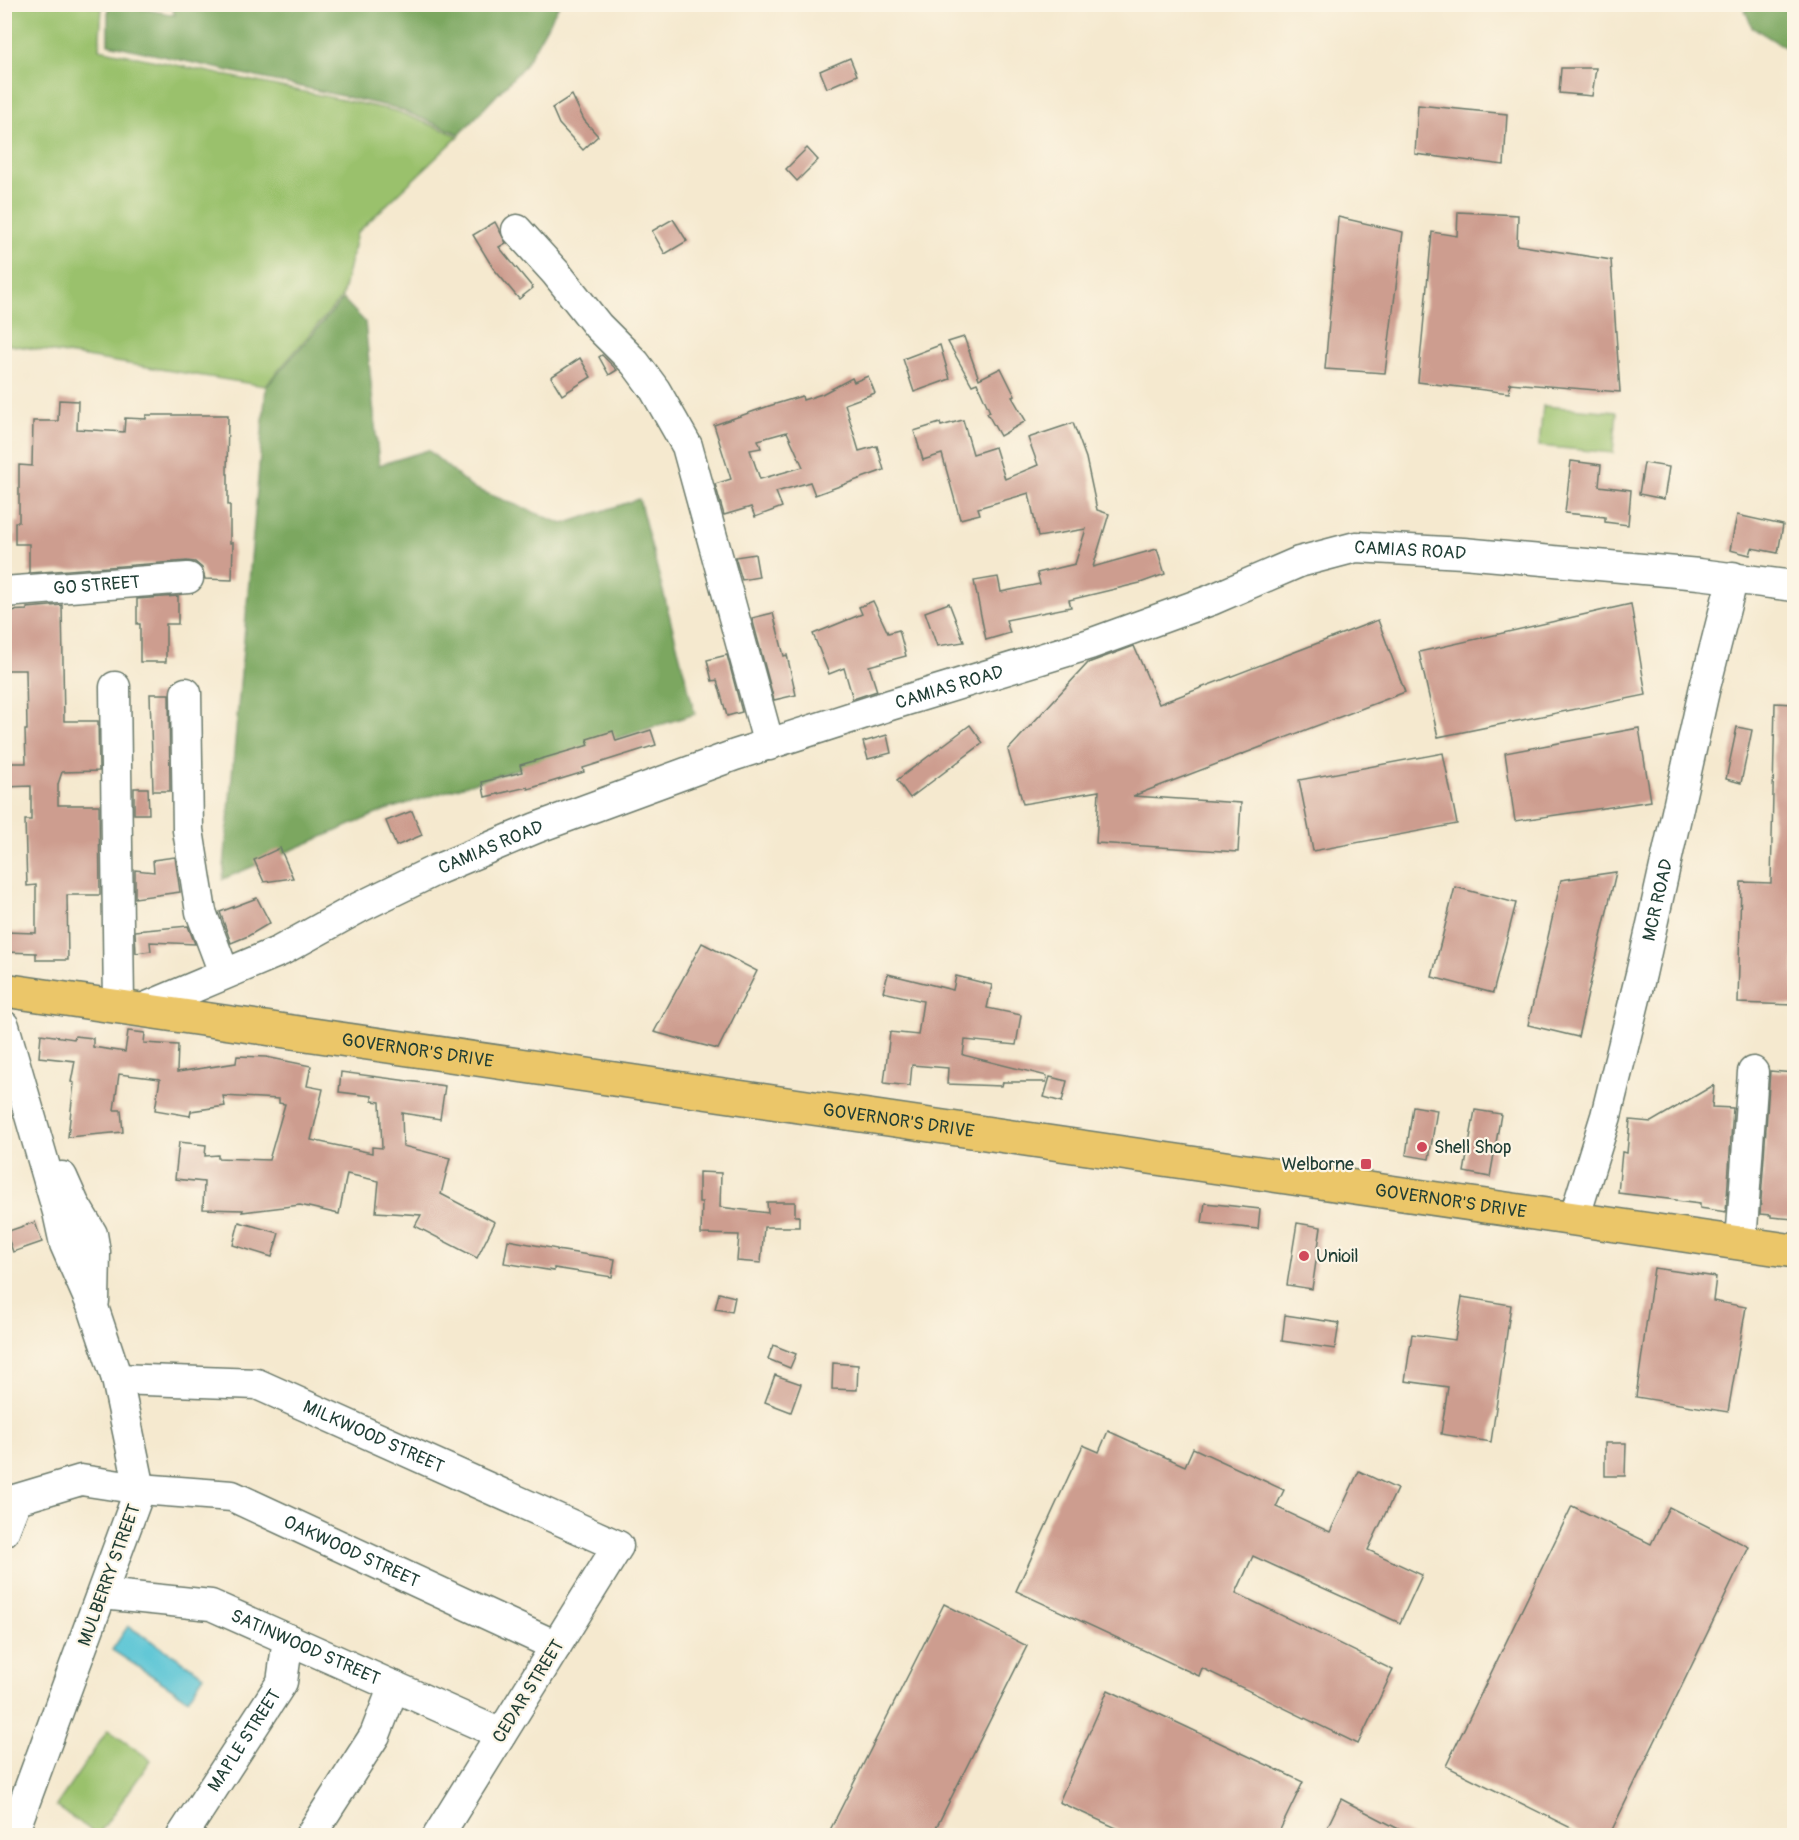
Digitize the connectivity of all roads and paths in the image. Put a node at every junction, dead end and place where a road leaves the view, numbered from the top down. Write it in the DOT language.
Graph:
graph roads {
  1 [pos="517,230"];
  2 [pos="1733,577"];
  3 [pos="188,578"];
  4 [pos="1794,586"];
  5 [pos="4,592"];
  6 [pos="115,687"];
  7 [pos="186,693"];
  8 [pos="769,745"];
  9 [pos="224,973"];
  10 [pos="10,991"];
  11 [pos="130,1008"];
  12 [pos="4,1026"];
  13 [pos="1753,1072"];
  14 [pos="1574,1219"];
  15 [pos="1741,1244"];
  16 [pos="1794,1251"];
  17 [pos="94,1310"];
  18 [pos="117,1378"];
  19 [pos="140,1489"];
  20 [pos="10,1501"];
  21 [pos="4,1531"];
  22 [pos="618,1546"];
  23 [pos="102,1594"];
  24 [pos="288,1639"];
  25 [pos="556,1646"];
  26 [pos="394,1686"];
  27 [pos="501,1734"];
  28 [pos="16,1834"];
  29 [pos="182,1836"];
  30 [pos="310,1836"];
  31 [pos="438,1836"];
  1 -- 8 [label="street"];
  2 -- 4 [label="street, CAMIAS ROAD"];
  2 -- 8 [label="street, CAMIAS ROAD"];
  2 -- 14 [label="street, MCR ROAD"];
  3 -- 5 [label="street, GO STREET"];
  6 -- 11 [label="street"];
  7 -- 9 [label="street"];
  8 -- 9 [label="street, CAMIAS ROAD"];
  9 -- 11 [label="street, CAMIAS ROAD"];
  10 -- 11 [label="highway, GOVERNOR'S DRIVE"];
  10 -- 17 [label="street, MULBERRY STREET"];
  11 -- 14 [label="highway, GOVERNOR'S DRIVE"];
  12 -- 17 [label="street, MULBERRY STREET"];
  13 -- 15 [label="street"];
  14 -- 15 [label="highway, GOVERNOR'S DRIVE"];
  15 -- 16 [label="highway, GOVERNOR'S DRIVE"];
  17 -- 18 [label="street, MULBERRY STREET"];
  18 -- 19 [label="street, MULBERRY STREET"];
  18 -- 22 [label="street, MILKWOOD STREET"];
  19 -- 20 [label="street, OAKWOOD STREET"];
  19 -- 23 [label="street, MULBERRY STREET"];
  19 -- 25 [label="street, OAKWOOD STREET"];
  20 -- 21 [label="street"];
  22 -- 25 [label="street, CEDAR STREET"];
  23 -- 24 [label="street, SATINWOOD STREET"];
  23 -- 28 [label="street, MULBERRY STREET"];
  24 -- 26 [label="street, SATINWOOD STREET"];
  24 -- 29 [label="street, MAPLE STREET"];
  25 -- 27 [label="street, CEDAR STREET"];
  26 -- 27 [label="street, SATINWOOD STREET"];
  26 -- 30 [label="street"];
  27 -- 31 [label="street, CEDAR STREET"];
}
